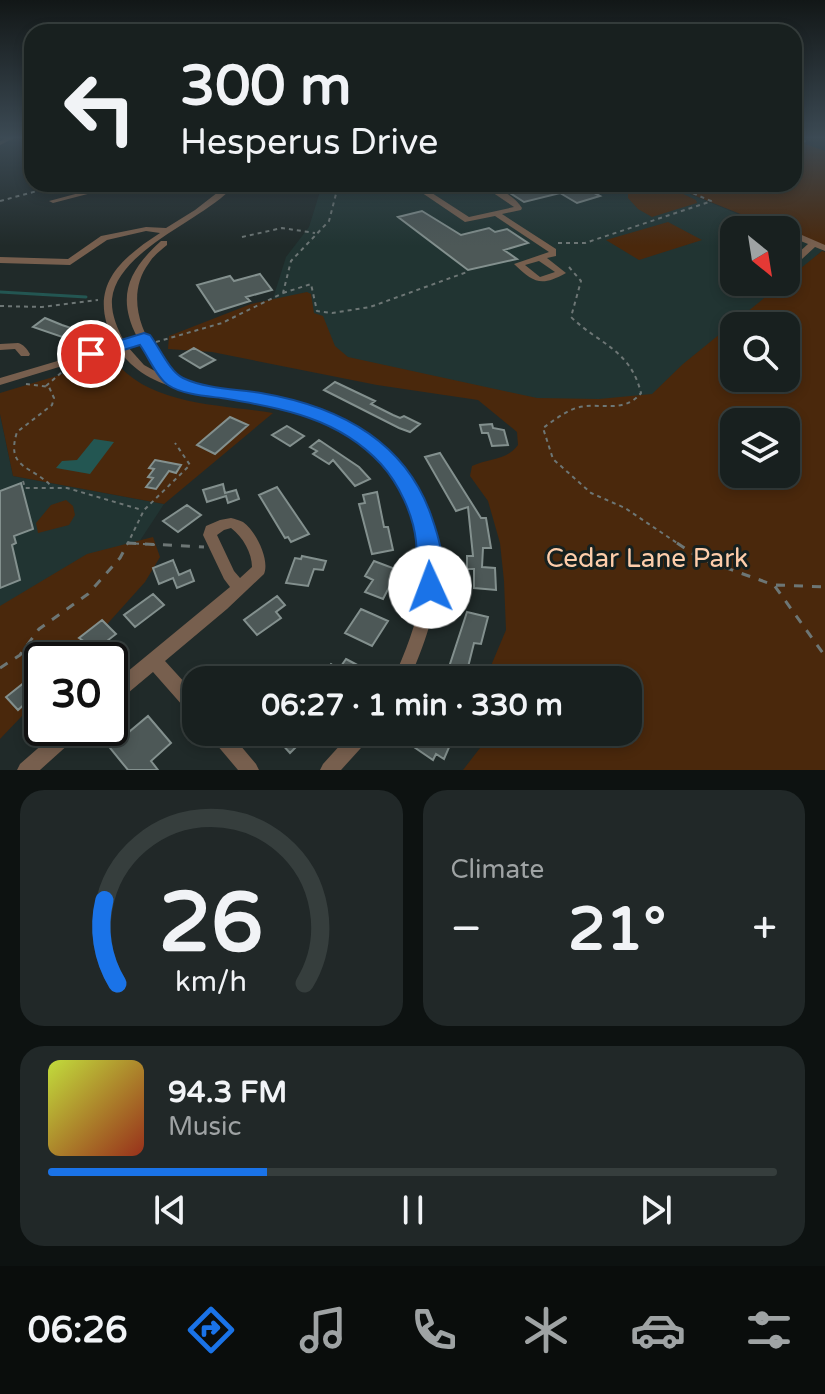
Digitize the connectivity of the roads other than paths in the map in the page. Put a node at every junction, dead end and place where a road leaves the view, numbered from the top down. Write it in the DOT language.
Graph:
graph roads {
  1 [pos="90,192"];
  2 [pos="222,192"];
  3 [pos="425,192"];
  4 [pos="496,192"];
  5 [pos="53,201"];
  6 [pos="498,215"];
  7 [pos="174,232"];
  8 [pos="800,237"];
  9 [pos="814,243"];
  10 [pos="825,248"];
  11 [pos="546,253"];
  12 [pos="800,256"];
  13 [pos="0,260"];
  14 [pos="144,338"];
  15 [pos="121,345"];
  16 [pos="0,347"];
  17 [pos="25,354"];
  18 [pos="173,381"];
  19 [pos="0,382"];
  20 [pos="240,588"];
  21 [pos="154,661"];
  22 [pos="408,666"];
  23 [pos="128,682"];
  24 [pos="182,692"];
  25 [pos="53,746"];
  26 [pos="229,746"];
  27 [pos="351,746"];
  28 [pos="26,770"];
  29 [pos="250,770"];
  30 [pos="329,770"];
  1 -- 5 [label="street"];
  2 -- 7 [label="street"];
  3 -- 6 [label="street"];
  4 -- 6 [label="street"];
  6 -- 11 [label="street"];
  7 -- 13 [label="street"];
  7 -- 14 [label="street"];
  7 -- 15 [label="street"];
  8 -- 9 [label="street"];
  9 -- 10 [label="street"];
  9 -- 12 [label="street"];
  14 -- 15 [label="street"];
  14 -- 18 [label="street"];
  15 -- 18 [label="street"];
  15 -- 19 [label="street"];
  16 -- 17 [label="street"];
  18 -- 22 [label="street"];
  20 -- 20 [label="street"];
  20 -- 21 [label="street"];
  21 -- 23 [label="street"];
  21 -- 24 [label="street"];
  25 -- 28 [label="street"];
  26 -- 29 [label="street"];
  27 -- 30 [label="street"];
}
